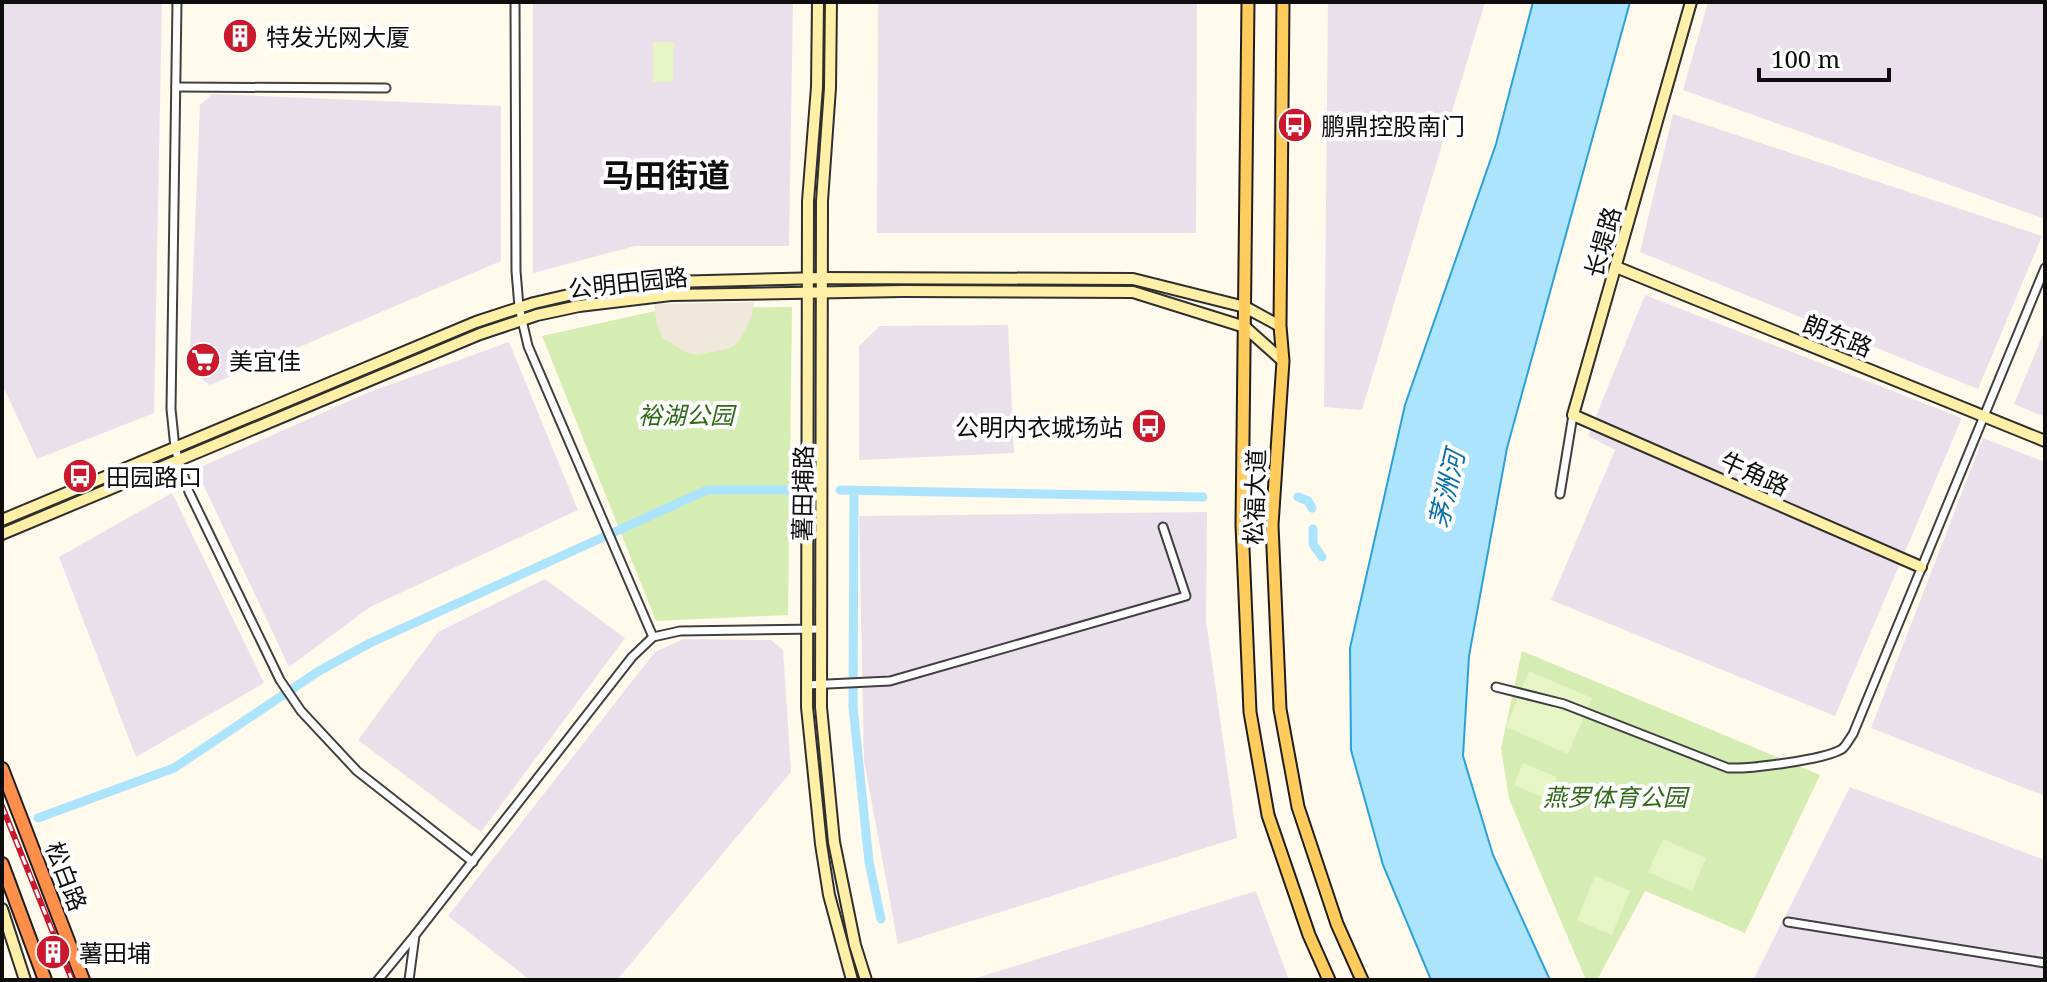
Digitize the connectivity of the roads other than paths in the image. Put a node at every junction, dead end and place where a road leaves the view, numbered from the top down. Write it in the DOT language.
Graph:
graph roads {
  1 [pos="177,2"];
  2 [pos="515,2"];
  3 [pos="818,2"];
  4 [pos="831,2"];
  5 [pos="1248,2"];
  6 [pos="1283,2"];
  7 [pos="1691,2"];
  8 [pos="176,87"];
  9 [pos="386,88"];
  10 [pos="1616,267"];
  11 [pos="2045,268"];
  12 [pos="809,278"];
  13 [pos="822,278"];
  14 [pos="822,292"];
  15 [pos="809,293"];
  16 [pos="519,307"];
  17 [pos="1245,307"];
  18 [pos="522,320"];
  19 [pos="1280,326"];
  20 [pos="1245,327"];
  21 [pos="1283,361"];
  22 [pos="1573,415"];
  23 [pos="1983,415"];
  24 [pos="2045,441"];
  25 [pos="175,448"];
  26 [pos="179,461"];
  27 [pos="1560,494"];
  28 [pos="2,520"];
  29 [pos="1163,527"];
  30 [pos="2,534"];
  31 [pos="1921,567"];
  32 [pos="807,628"];
  33 [pos="820,629"];
  34 [pos="653,637"];
  35 [pos="820,684"];
  36 [pos="807,685"];
  37 [pos="1496,687"];
  38 [pos="2,769"];
  39 [pos="473,862"];
  40 [pos="2,864"];
  41 [pos="2,909"];
  42 [pos="1788,922"];
  43 [pos="415,935"];
  44 [pos="2045,963"];
  45 [pos="25,980"];
  46 [pos="45,980"];
  47 [pos="83,980"];
  48 [pos="378,980"];
  49 [pos="409,980"];
  50 [pos="852,980"];
  51 [pos="866,980"];
  52 [pos="1329,980"];
  53 [pos="1362,980"];
  1 -- 8 [label="street"];
  2 -- 16 [label="street"];
  3 -- 12 [label="street, 薯田埔路"];
  4 -- 13 [label="street, 薯田埔路"];
  5 -- 17 [label="main road, 松福大道"];
  6 -- 19 [label="main road, 松福大道"];
  7 -- 10 [label="street, 长堤路"];
  8 -- 9 [label="street"];
  8 -- 25 [label="street"];
  10 -- 22 [label="street, 长堤路"];
  10 -- 23 [label="street, 朗东路"];
  11 -- 23 [label="street"];
  12 -- 13 [label="street, 公明田园路"];
  12 -- 15 [label="street, 薯田埔路"];
  12 -- 16 [label="street, 公明田园路"];
  13 -- 14 [label="street, 薯田埔路"];
  13 -- 17 [label="street, 公明田园路"];
  14 -- 15 [label="street, 公明田园路"];
  14 -- 20 [label="street, 公明田园路"];
  14 -- 33 [label="street, 薯田埔路"];
  15 -- 18 [label="street, 公明田园路"];
  15 -- 32 [label="street, 薯田埔路"];
  16 -- 18 [label="street"];
  16 -- 25 [label="street, 公明田园路"];
  17 -- 19 [label="street, 公明田园路"];
  17 -- 20 [label="main road, 松福大道"];
  18 -- 26 [label="street, 公明田园路"];
  18 -- 34 [label="street"];
  19 -- 21 [label="main road, 松福大道"];
  20 -- 21 [label="street, 公明田园路"];
  20 -- 52 [label="main road, 松福大道"];
  21 -- 53 [label="main road, 松福大道"];
  22 -- 27 [label="street, 长堤路"];
  22 -- 31 [label="street, 牛角路"];
  23 -- 24 [label="street, 朗东路"];
  23 -- 31 [label="street"];
  25 -- 26 [label="street"];
  25 -- 28 [label="street, 公明田园路"];
  26 -- 30 [label="street, 公明田园路"];
  26 -- 39 [label="street"];
  29 -- 35 [label="street"];
  31 -- 37 [label="street"];
  32 -- 33 [label="street"];
  32 -- 34 [label="street"];
  32 -- 36 [label="street, 薯田埔路"];
  33 -- 35 [label="street, 薯田埔路"];
  34 -- 39 [label="street"];
  35 -- 36 [label="street"];
  35 -- 51 [label="street, 薯田埔路"];
  36 -- 50 [label="street, 薯田埔路"];
  38 -- 47 [label="highway, 松白路"];
  39 -- 43 [label="street"];
  40 -- 46 [label="highway"];
  41 -- 45 [label="street"];
  42 -- 44 [label="street"];
  43 -- 48 [label="street"];
  43 -- 49 [label="street"];
}
